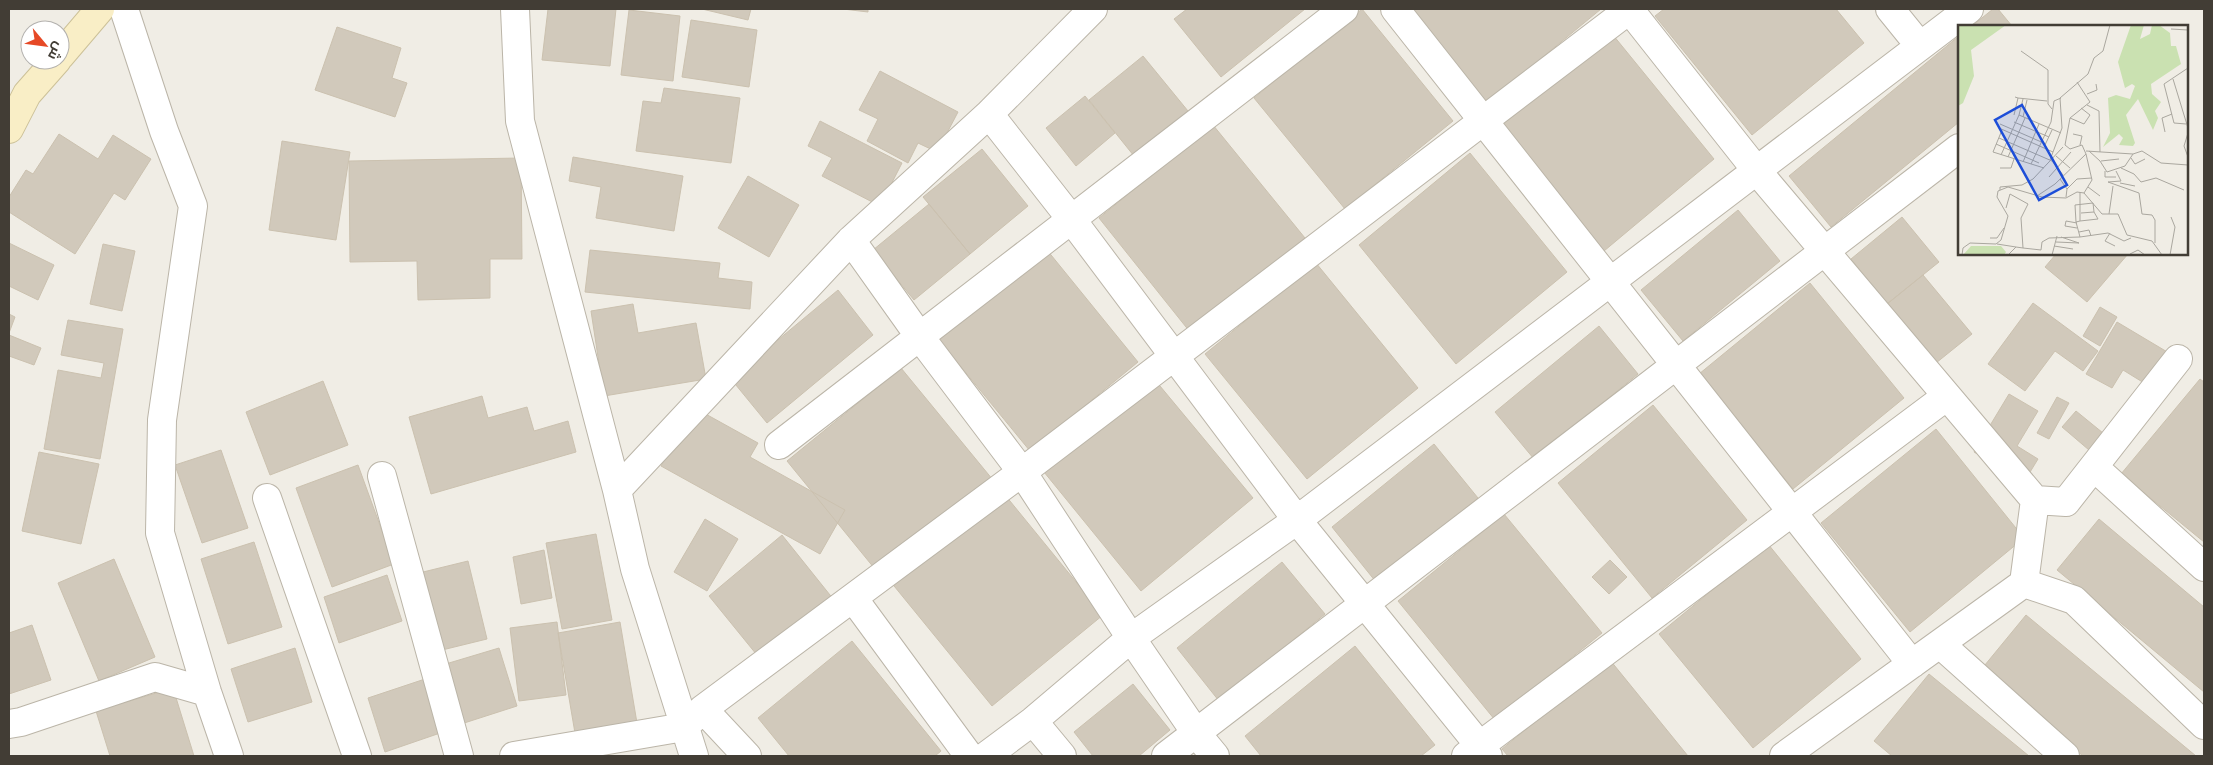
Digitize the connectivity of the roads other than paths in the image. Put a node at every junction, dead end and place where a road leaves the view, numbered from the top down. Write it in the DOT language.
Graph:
graph roads {
  1 [pos="100,9"];
  2 [pos="124,9"];
  3 [pos="515,9"];
  4 [pos="1093,9"];
  5 [pos="1344,9"];
  6 [pos="1395,9"];
  7 [pos="1630,9"];
  8 [pos="1890,9"];
  9 [pos="1970,9"];
  10 [pos="70,44"];
  11 [pos="1920,46"];
  12 [pos="48,70"];
  13 [pos="989,114"];
  14 [pos="1483,120"];
  15 [pos="9,129"];
  16 [pos="1958,149"];
  17 [pos="1756,171"];
  18 [pos="1072,220"];
  19 [pos="851,240"];
  20 [pos="1825,252"];
  21 [pos="1612,281"];
  22 [pos="920,337"];
  23 [pos="1174,356"];
  24 [pos="2178,360"];
  25 [pos="1677,365"];
  26 [pos="1947,396"];
  27 [pos="778,445"];
  28 [pos="2094,467"];
  29 [pos="1022,472"];
  30 [pos="382,476"];
  31 [pos="617,490"];
  32 [pos="267,498"];
  33 [pos="2036,500"];
  34 [pos="1792,512"];
  35 [pos="1297,520"];
  36 [pos="2204,567"];
  37 [pos="2024,583"];
  38 [pos="852,598"];
  39 [pos="1365,604"];
  40 [pos="1131,638"];
  41 [pos="1940,644"];
  42 [pos="1912,664"];
  43 [pos="207,692"];
  44 [pos="693,718"];
  45 [pos="1033,721"];
  46 [pos="9,724"];
  47 [pos="2204,725"];
  48 [pos="1196,733"];
  49 [pos="1478,753"];
  50 [pos="229,756"];
  51 [pos="357,756"];
  52 [pos="459,756"];
  53 [pos="514,756"];
  54 [pos="694,756"];
  55 [pos="747,756"];
  56 [pos="969,756"];
  57 [pos="986,756"];
  58 [pos="1062,756"];
  59 [pos="1166,756"];
  60 [pos="1215,756"];
  61 [pos="1784,756"];
  62 [pos="2065,756"];
  1 -- 10 [label="main road"];
  2 -- 43 [label="street"];
  3 -- 31 [label="street"];
  4 -- 13 [label="street"];
  5 -- 18 [label="street"];
  6 -- 14 [label="street"];
  7 -- 14 [label="street"];
  7 -- 17 [label="street"];
  8 -- 11 [label="street"];
  9 -- 11 [label="street"];
  11 -- 17 [label="street"];
  12 -- 15 [label="main road"];
  13 -- 18 [label="street"];
  13 -- 19 [label="street"];
  14 -- 21 [label="street"];
  14 -- 23 [label="street"];
  16 -- 20 [label="street"];
  17 -- 20 [label="street"];
  17 -- 21 [label="street"];
  18 -- 22 [label="street"];
  18 -- 23 [label="street"];
  19 -- 22 [label="street"];
  19 -- 31 [label="street"];
  20 -- 25 [label="street"];
  20 -- 26 [label="street"];
  21 -- 25 [label="street"];
  21 -- 35 [label="street"];
  22 -- 27 [label="street"];
  22 -- 29 [label="street"];
  23 -- 29 [label="street"];
  23 -- 35 [label="street"];
  24 -- 28 [label="street"];
  25 -- 34 [label="street"];
  25 -- 39 [label="street"];
  26 -- 33 [label="street"];
  26 -- 34 [label="street"];
  28 -- 33 [label="street"];
  28 -- 36 [label="street"];
  29 -- 38 [label="street"];
  29 -- 40 [label="street"];
  30 -- 52 [label="street"];
  31 -- 44 [label="street"];
  32 -- 51 [label="street"];
  33 -- 37 [label="street"];
  34 -- 42 [label="street"];
  34 -- 49 [label="street"];
  35 -- 39 [label="street"];
  35 -- 40 [label="street"];
  37 -- 41 [label="street"];
  37 -- 47 [label="street"];
  38 -- 44 [label="street"];
  38 -- 56 [label="street"];
  39 -- 48 [label="street"];
  39 -- 49 [label="street"];
  40 -- 45 [label="street"];
  40 -- 48 [label="street"];
  41 -- 42 [label="street"];
  41 -- 62 [label="street"];
  42 -- 61 [label="street"];
  43 -- 46 [label="street"];
  43 -- 50 [label="street"];
  44 -- 53 [label="street"];
  44 -- 54 [label="street"];
  44 -- 55 [label="street"];
  45 -- 57 [label="street"];
  45 -- 58 [label="street"];
  48 -- 59 [label="street"];
  48 -- 60 [label="street"];
}
